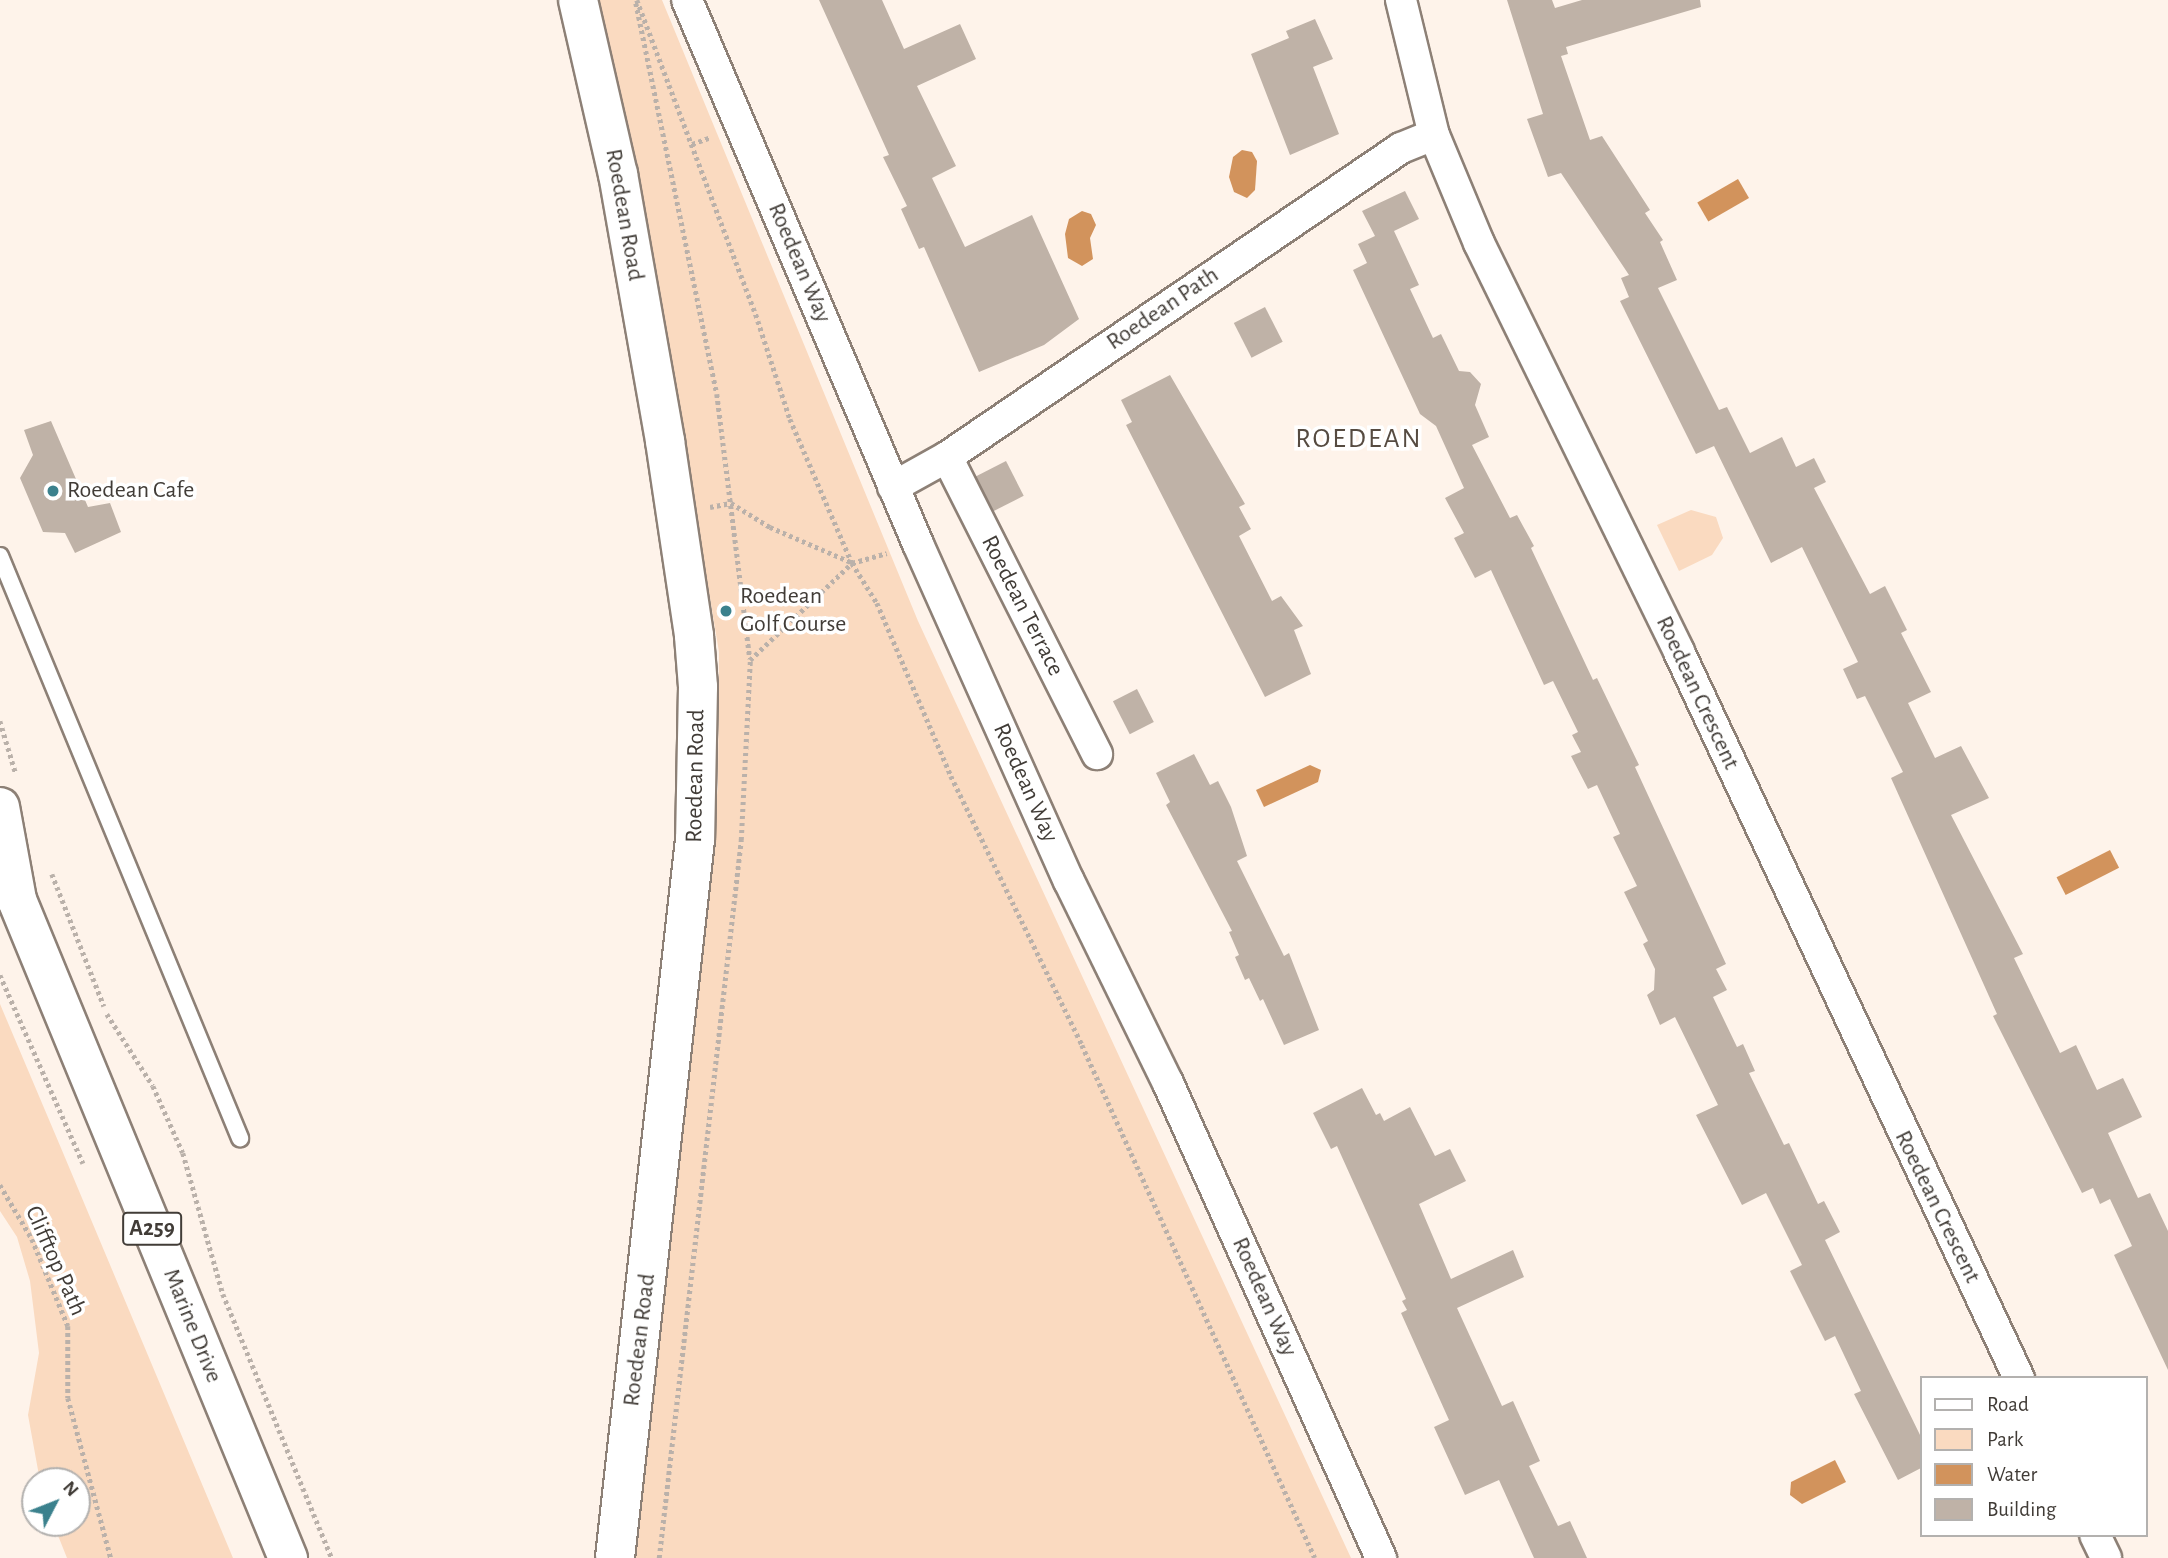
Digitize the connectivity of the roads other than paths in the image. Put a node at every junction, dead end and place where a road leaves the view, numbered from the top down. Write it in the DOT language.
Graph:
graph roads {
  1 [pos="578,0"];
  2 [pos="687,0"];
  3 [pos="1401,0"];
  4 [pos="1434,135"];
  5 [pos="947,457"];
  6 [pos="893,487"];
  7 [pos="0,556"];
  8 [pos="1097,754"];
  9 [pos="10,795"];
  10 [pos="8,889"];
  11 [pos="240,1138"];
  12 [pos="2018,1376"];
  13 [pos="2096,1537"];
  14 [pos="288,1558"];
  15 [pos="615,1558"];
  16 [pos="1381,1558"];
  17 [pos="2106,1558"];
  1 -- 15 [label="main road, Roedean Road"];
  2 -- 6 [label="street, Roedean Way"];
  3 -- 4 [label="street, Roedean Crescent"];
  4 -- 5 [label="street, Roedean Path"];
  4 -- 12 [label="street, Roedean Crescent"];
  5 -- 6 [label="street, Roedean Path"];
  5 -- 8 [label="street, Roedean Terrace"];
  6 -- 16 [label="street, Roedean Way"];
  7 -- 11 [label="lane"];
  9 -- 10 [label="main road, Marine Drive / A259"];
  10 -- 14 [label="main road, Marine Drive / A259"];
  13 -- 17 [label="street"];
}
